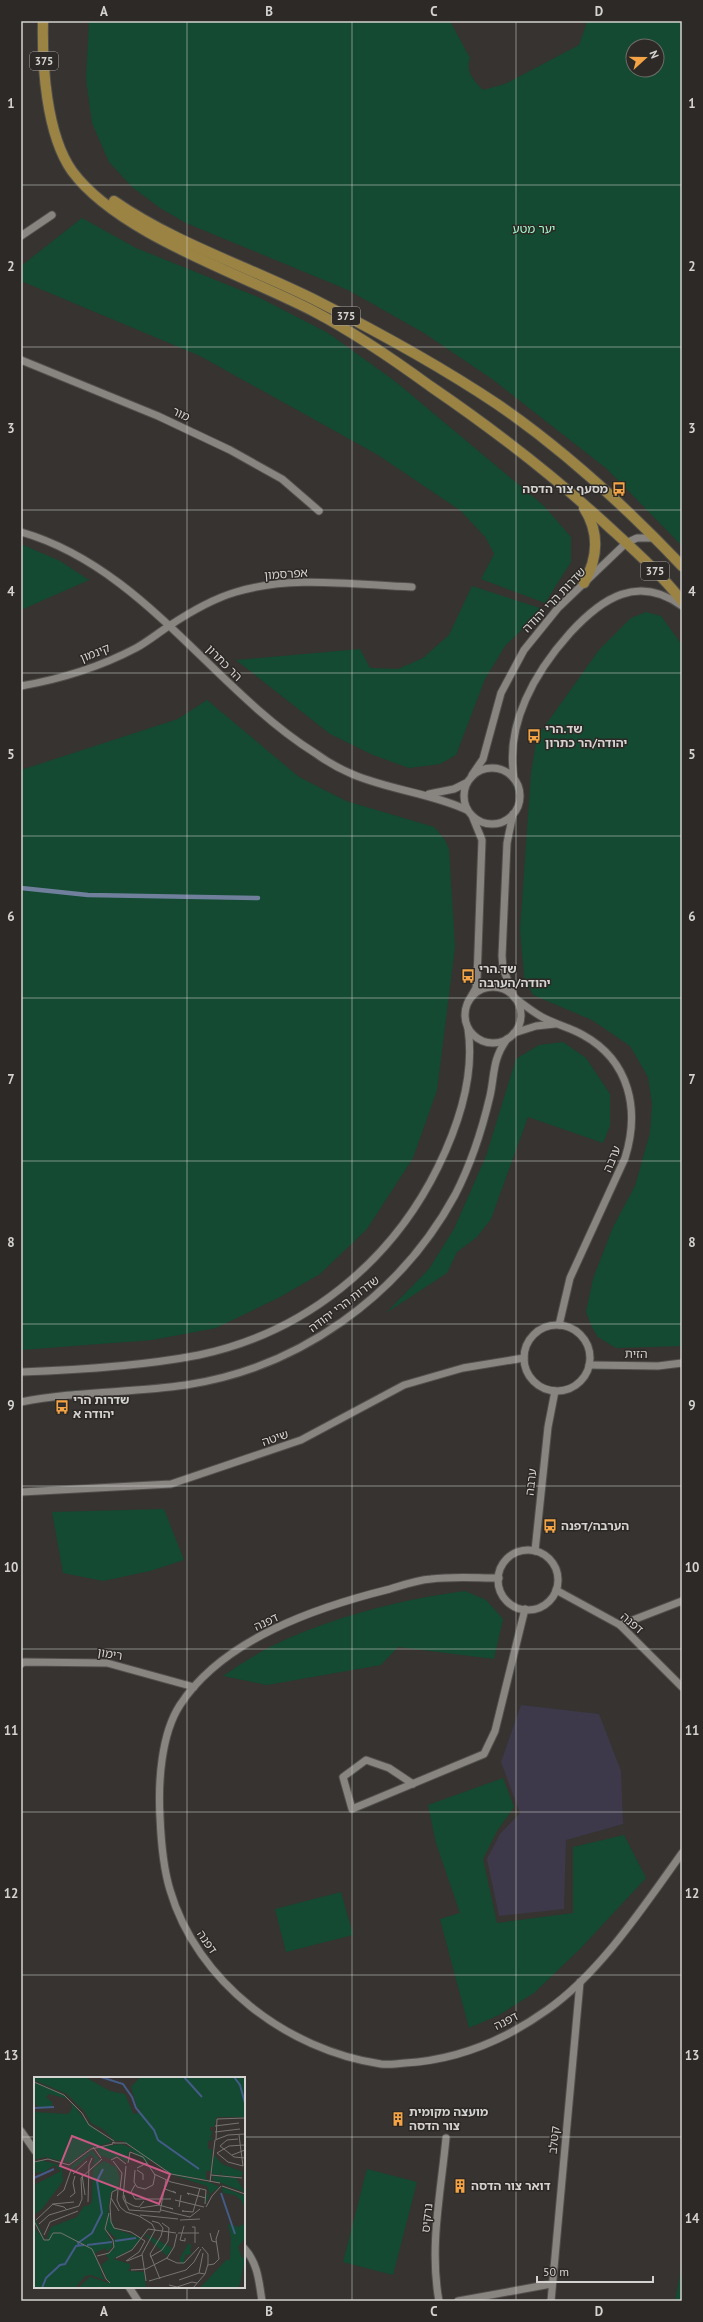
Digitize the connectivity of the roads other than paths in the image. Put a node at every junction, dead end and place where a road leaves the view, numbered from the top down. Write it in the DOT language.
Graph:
graph roads {
  1 [pos="43,21"];
  2 [pos="49,100"];
  3 [pos="52,215"];
  4 [pos="21,236"];
  5 [pos="21,360"];
  6 [pos="575,495"];
  7 [pos="319,510"];
  8 [pos="21,532"];
  9 [pos="655,538"];
  10 [pos="626,543"];
  11 [pos="682,566"];
  12 [pos="584,584"];
  13 [pos="412,587"];
  14 [pos="682,601"];
  15 [pos="682,606"];
  16 [pos="170,625"];
  17 [pos="21,686"];
  18 [pos="472,775"];
  19 [pos="514,778"];
  20 [pos="466,783"];
  21 [pos="421,794"];
  22 [pos="467,810"];
  23 [pos="514,814"];
  24 [pos="474,818"];
  25 [pos="515,998"];
  26 [pos="468,1002"];
  27 [pos="559,1024"];
  28 [pos="468,1029"];
  29 [pos="514,1033"];
  30 [pos="506,1039"];
  31 [pos="560,1326"];
  32 [pos="524,1358"];
  33 [pos="682,1363"];
  34 [pos="589,1365"];
  35 [pos="21,1372"];
  36 [pos="555,1391"];
  37 [pos="21,1402"];
  38 [pos="21,1492"];
  39 [pos="535,1551"];
  40 [pos="499,1578"];
  41 [pos="556,1590"];
  42 [pos="682,1601"];
  43 [pos="525,1609"];
  44 [pos="620,1625"];
  45 [pos="21,1664"];
  46 [pos="194,1687"];
  47 [pos="682,1687"];
  48 [pos="414,1784"];
  49 [pos="682,1853"];
  50 [pos="580,1982"];
  51 [pos="21,2131"];
  52 [pos="446,2138"];
  53 [pos="34,2150"];
  54 [pos="245,2249"];
  55 [pos="551,2284"];
  56 [pos="130,2288"];
  57 [pos="138,2301"];
  58 [pos="262,2301"];
  59 [pos="439,2301"];
  60 [pos="458,2301"];
  61 [pos="551,2301"];
  1 -- 2 [label="main road, 375"];
  2 -- 6 [label="main road, 375"];
  2 -- 9 [label="main road, 375"];
  3 -- 4 [label="street"];
  5 -- 7 [label="street, מור"];
  6 -- 10 [label="main road, 375"];
  6 -- 12 [label="main road"];
  8 -- 16 [label="street, הר כתרון"];
  9 -- 10 [label="street, שדרות הרי יהודה"];
  9 -- 11 [label="main road, 375"];
  10 -- 12 [label="street, שדרות הרי יהודה"];
  10 -- 14 [label="main road, 375"];
  12 -- 18 [label="street, שדרות הרי יהודה"];
  13 -- 16 [label="street, אפרסמון"];
  15 -- 19 [label="street"];
  16 -- 17 [label="street, קינמון"];
  16 -- 21 [label="street, הר כתרון"];
  18 -- 19 [label="street"];
  18 -- 20 [label="street"];
  19 -- 23 [label="street"];
  20 -- 21 [label="street, הר כתרון"];
  20 -- 22 [label="street"];
  21 -- 22 [label="street, הר כתרון"];
  22 -- 24 [label="street"];
  23 -- 24 [label="street"];
  23 -- 25 [label="street"];
  24 -- 26 [label="street"];
  25 -- 26 [label="street"];
  25 -- 27 [label="street, ערבה"];
  25 -- 29 [label="street"];
  26 -- 28 [label="street"];
  27 -- 29 [label="street, ערבה"];
  27 -- 31 [label="street, ערבה"];
  28 -- 30 [label="street"];
  28 -- 35 [label="street, שדרות הרי יהודה"];
  29 -- 30 [label="street"];
  30 -- 37 [label="street, שדרות הרי יהודה"];
  31 -- 32 [label="street"];
  31 -- 34 [label="street"];
  32 -- 36 [label="street"];
  32 -- 38 [label="street, שיטה"];
  33 -- 34 [label="street, הזית"];
  34 -- 36 [label="street"];
  36 -- 39 [label="street, ערבה"];
  39 -- 40 [label="street"];
  39 -- 41 [label="street"];
  40 -- 43 [label="street"];
  40 -- 46 [label="street, דפנה"];
  41 -- 43 [label="street"];
  41 -- 44 [label="street, דפנה"];
  42 -- 44 [label="street"];
  43 -- 48 [label="street"];
  44 -- 47 [label="street, דפנה"];
  45 -- 46 [label="street, רימון"];
  46 -- 50 [label="street, דפנה"];
  48 -- 48 [label="street"];
  49 -- 50 [label="street, דפנה"];
  50 -- 55 [label="street, קטלב"];
  51 -- 53 [label="street"];
  52 -- 59 [label="street, נרקיס"];
  54 -- 58 [label="street"];
  55 -- 60 [label="street"];
  55 -- 61 [label="street, קטלב"];
  56 -- 57 [label="street"];
}
